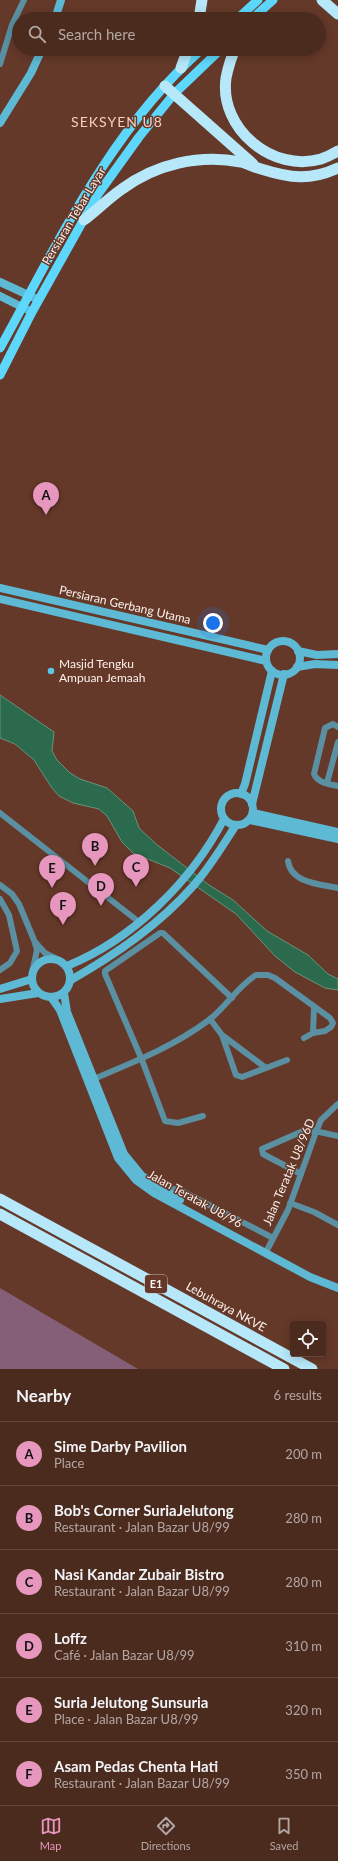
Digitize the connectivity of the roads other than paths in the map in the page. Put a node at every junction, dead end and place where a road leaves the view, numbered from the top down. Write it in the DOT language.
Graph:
graph roads {
  1 [pos="24,0"];
  2 [pos="61,0"];
  3 [pos="202,0"];
  4 [pos="258,0"];
  5 [pos="273,0"];
  6 [pos="322,0"];
  7 [pos="18,12"];
  8 [pos="57,12"];
  9 [pos="200,12"];
  10 [pos="245,12"];
  11 [pos="260,12"];
  12 [pos="338,14"];
  13 [pos="12,25"];
  14 [pos="39,56"];
  15 [pos="185,56"];
  16 [pos="194,56"];
  17 [pos="214,56"];
  18 [pos="233,56"];
  19 [pos="0,64"];
  20 [pos="181,68"];
  21 [pos="165,86"];
  22 [pos="174,94"];
  23 [pos="0,123"];
  24 [pos="338,151"];
  25 [pos="338,168"];
  26 [pos="260,169"];
  27 [pos="84,220"];
  28 [pos="0,282"];
  29 [pos="29,295"];
  30 [pos="0,296"];
  31 [pos="39,300"];
  32 [pos="23,307"];
  33 [pos="32,312"];
  34 [pos="0,348"];
  35 [pos="0,375"];
  36 [pos="0,588"];
  37 [pos="0,598"];
  38 [pos="268,650"];
  39 [pos="298,651"];
  40 [pos="338,654"];
  41 [pos="266,661"];
  42 [pos="338,665"];
  43 [pos="297,666"];
  44 [pos="272,671"];
  45 [pos="284,674"];
  46 [pos="338,727"];
  47 [pos="338,742"];
  48 [pos="327,783"];
  49 [pos="338,786"];
  50 [pos="241,794"];
  51 [pos="252,804"];
  52 [pos="0,813"];
  53 [pos="251,816"];
  54 [pos="224,819"];
  55 [pos="236,825"];
  56 [pos="338,832"];
  57 [pos="338,839"];
  58 [pos="288,861"];
  59 [pos="0,885"];
  60 [pos="338,888"];
  61 [pos="0,899"];
  62 [pos="18,904"];
  63 [pos="7,909"];
  64 [pos="139,922"];
  65 [pos="34,940"];
  66 [pos="57,959"];
  67 [pos="67,966"];
  68 [pos="0,970"];
  69 [pos="32,976"];
  70 [pos="71,980"];
  71 [pos="0,989"];
  72 [pos="38,993"];
  73 [pos="64,993"];
  74 [pos="51,998"];
  75 [pos="232,998"];
  76 [pos="0,999"];
  77 [pos="314,1008"];
  78 [pos="210,1019"];
  79 [pos="313,1033"];
  80 [pos="222,1035"];
  81 [pos="304,1038"];
  82 [pos="142,1060"];
  83 [pos="287,1060"];
  84 [pos="266,1068"];
  85 [pos="90,1080"];
  86 [pos="338,1104"];
  87 [pos="203,1116"];
  88 [pos="316,1132"];
  89 [pos="338,1136"];
  90 [pos="301,1174"];
  91 [pos="164,1192"];
  92 [pos="0,1199"];
  93 [pos="290,1203"];
  94 [pos="0,1214"];
  95 [pos="338,1225"];
  96 [pos="273,1238"];
  97 [pos="267,1250"];
  98 [pos="338,1283"];
  99 [pos="338,1288"];
  100 [pos="284,1369"];
  101 [pos="312,1369"];
  1 -- 7 [label="street"];
  2 -- 8 [label="street"];
  3 -- 9 [label="highway"];
  4 -- 10 [label="main road"];
  5 -- 11 [label="main road"];
  6 -- 12 [label="highway"];
  13 -- 19 [label="street"];
  14 -- 23 [label="street"];
  15 -- 20 [label="highway"];
  16 -- 20 [label="main road, Persiaran Tebar Layar"];
  17 -- 22 [label="main road, Persiaran Tebar Layar"];
  18 -- 24 [label="highway"];
  20 -- 21 [label="main road, Persiaran Tebar Layar"];
  21 -- 22 [label="highway"];
  21 -- 29 [label="main road, Persiaran Tebar Layar"];
  22 -- 26 [label="highway"];
  22 -- 27 [label="main road, Persiaran Tebar Layar"];
  25 -- 26 [label="highway"];
  26 -- 27 [label="highway"];
  27 -- 31 [label="main road, Persiaran Tebar Layar"];
  28 -- 29 [label="street"];
  29 -- 31 [label="street"];
  29 -- 32 [label="main road, Persiaran Tebar Layar"];
  30 -- 32 [label="street"];
  31 -- 33 [label="main road, Persiaran Tebar Layar"];
  32 -- 33 [label="street"];
  32 -- 34 [label="main road, Persiaran Tebar Layar"];
  33 -- 35 [label="main road, Persiaran Tebar Layar"];
  36 -- 38 [label="street, Persiaran Gerbang Utama"];
  37 -- 41 [label="street, Persiaran Gerbang Utama"];
  38 -- 39 [label="street"];
  38 -- 41 [label="street"];
  39 -- 40 [label="street"];
  39 -- 43 [label="street"];
  41 -- 44 [label="street"];
  42 -- 43 [label="street"];
  43 -- 45 [label="street"];
  44 -- 45 [label="street"];
  44 -- 50 [label="street"];
  45 -- 51 [label="street"];
  46 -- 48 [label="street"];
  47 -- 48 [label="street"];
  48 -- 49 [label="street"];
  50 -- 51 [label="street"];
  50 -- 54 [label="street"];
  51 -- 53 [label="street"];
  52 -- 64 [label="street"];
  53 -- 55 [label="street"];
  53 -- 56 [label="street"];
  53 -- 57 [label="street"];
  54 -- 55 [label="street"];
  54 -- 64 [label="street"];
  55 -- 70 [label="street"];
  58 -- 60 [label="street"];
  59 -- 62 [label="street"];
  61 -- 63 [label="street"];
  62 -- 63 [label="street"];
  62 -- 65 [label="street"];
  63 -- 68 [label="street"];
  64 -- 67 [label="street"];
  65 -- 66 [label="street"];
  65 -- 69 [label="street"];
  66 -- 67 [label="street"];
  66 -- 69 [label="street"];
  67 -- 70 [label="street"];
  69 -- 71 [label="street"];
  69 -- 72 [label="street"];
  70 -- 73 [label="street"];
  72 -- 74 [label="street"];
  72 -- 76 [label="street"];
  73 -- 74 [label="street"];
  73 -- 85 [label="street, Jalan Teratak U8/96"];
  74 -- 85 [label="street, Jalan Teratak U8/96"];
  75 -- 77 [label="street"];
  75 -- 78 [label="street"];
  75 -- 82 [label="street"];
  77 -- 79 [label="street"];
  77 -- 79 [label="street"];
  78 -- 80 [label="street"];
  78 -- 82 [label="street"];
  79 -- 81 [label="street"];
  80 -- 84 [label="street"];
  80 -- 84 [label="street"];
  82 -- 85 [label="street"];
  82 -- 87 [label="street"];
  83 -- 84 [label="street"];
  85 -- 91 [label="street, Jalan Teratak U8/96"];
  85 -- 97 [label="street, Jalan Teratak U8/96"];
  86 -- 88 [label="street, Jalan Teratak U8/96D"];
  88 -- 89 [label="street"];
  88 -- 90 [label="street, Jalan Teratak U8/96D"];
  88 -- 90 [label="street"];
  90 -- 93 [label="street, Jalan Teratak U8/96D"];
  91 -- 96 [label="street"];
  91 -- 97 [label="street, Jalan Teratak U8/96"];
  92 -- 101 [label="highway, Lebuhraya NKVE / E1"];
  93 -- 95 [label="street"];
  93 -- 96 [label="street, Jalan Teratak U8/96D"];
  94 -- 100 [label="highway, E1"];
  96 -- 97 [label="street, Jalan Teratak U8/96D"];
  97 -- 98 [label="street, Jalan Teratak U8/96"];
  97 -- 99 [label="street, Jalan Teratak U8/96"];
}
